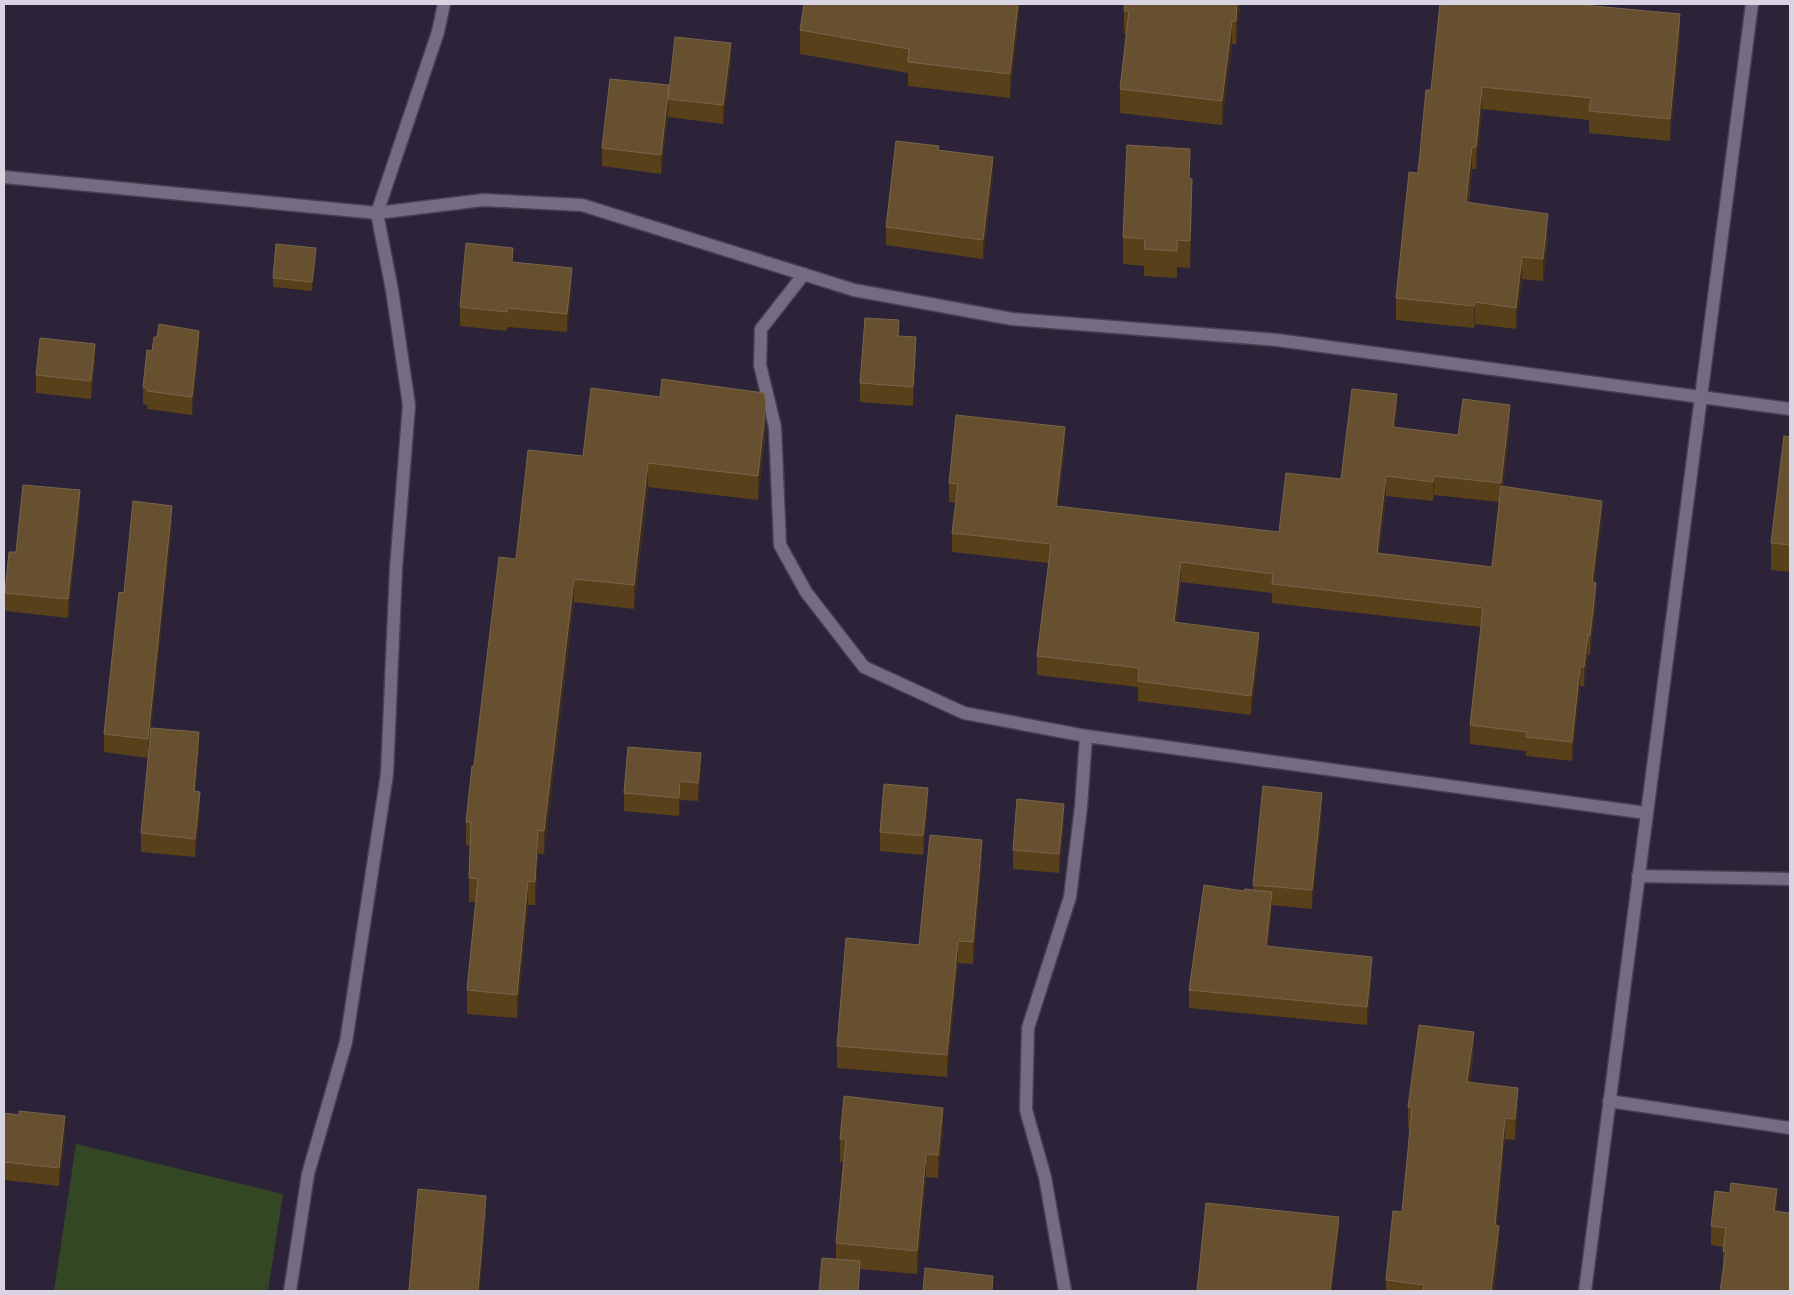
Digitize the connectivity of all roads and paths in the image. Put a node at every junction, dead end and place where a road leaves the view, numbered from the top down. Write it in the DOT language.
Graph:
graph roads {
  1 [pos="444,4"];
  2 [pos="1752,4"];
  3 [pos="4,177"];
  4 [pos="377,213"];
  5 [pos="804,274"];
  6 [pos="1700,397"];
  7 [pos="1790,409"];
  8 [pos="1086,736"];
  9 [pos="1646,812"];
  10 [pos="1638,876"];
  11 [pos="1790,880"];
  12 [pos="1609,1102"];
  13 [pos="1790,1128"];
  14 [pos="290,1291"];
  15 [pos="1065,1291"];
  16 [pos="1585,1291"];
  1 -- 4 [label="street"];
  2 -- 6 [label="street"];
  3 -- 4 [label="street"];
  4 -- 5 [label="street"];
  4 -- 14 [label="street"];
  5 -- 6 [label="street"];
  5 -- 8 [label="street"];
  6 -- 7 [label="street"];
  6 -- 9 [label="street"];
  8 -- 9 [label="street"];
  8 -- 15 [label="street"];
  9 -- 10 [label="street"];
  10 -- 11 [label="street"];
  10 -- 12 [label="street"];
  12 -- 13 [label="street"];
  12 -- 16 [label="street"];
}
